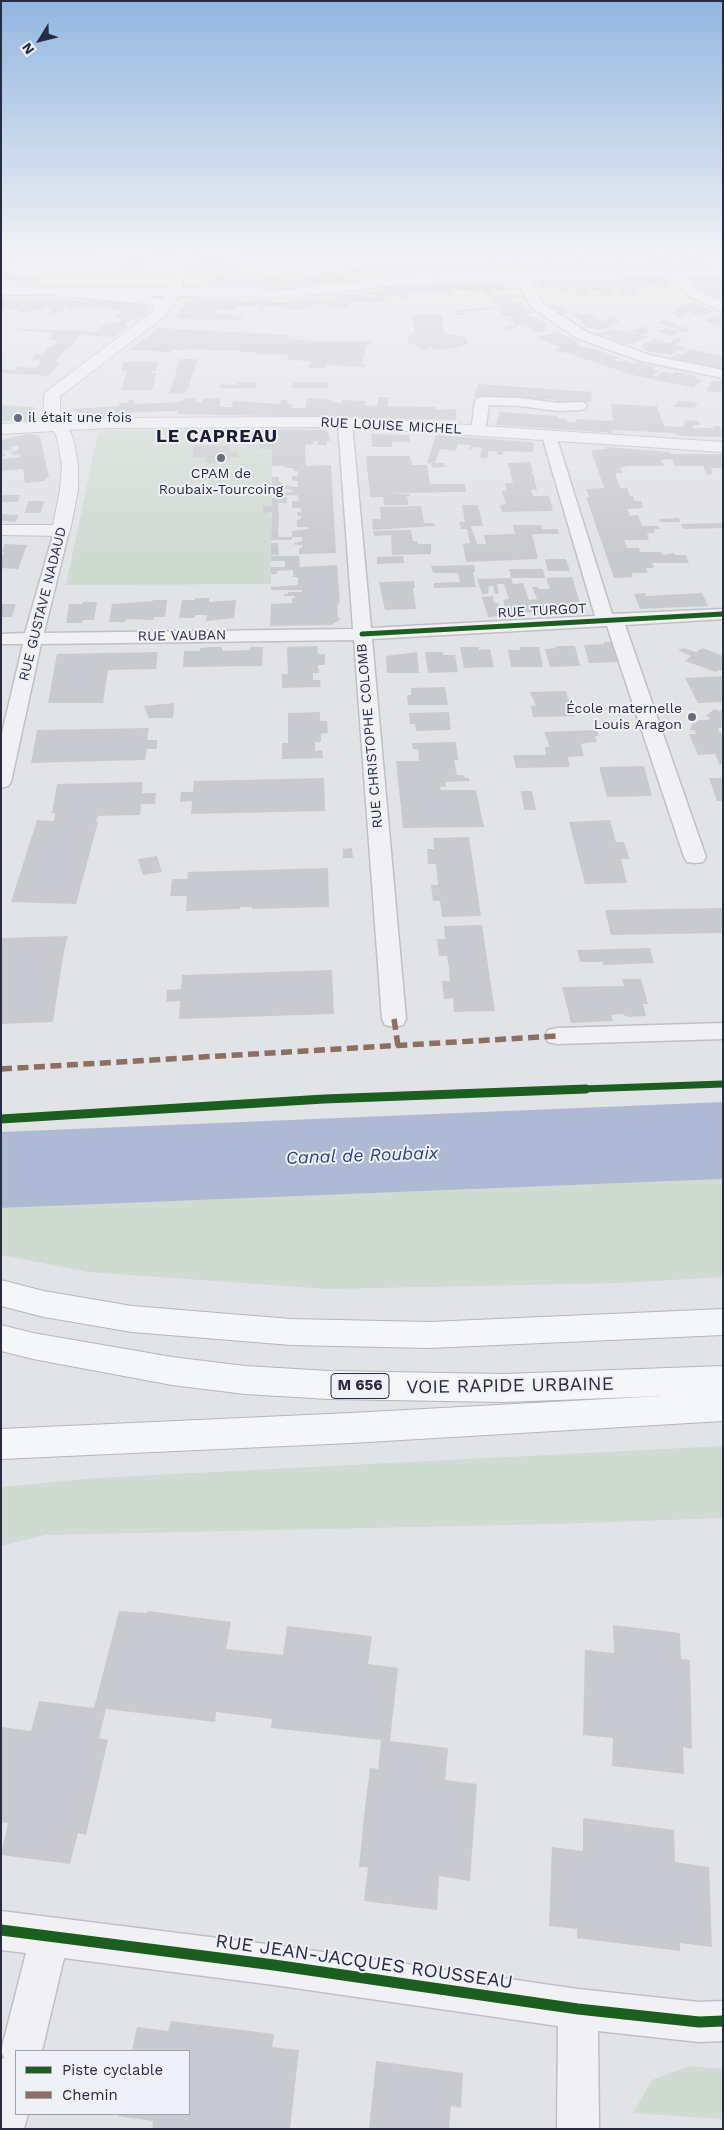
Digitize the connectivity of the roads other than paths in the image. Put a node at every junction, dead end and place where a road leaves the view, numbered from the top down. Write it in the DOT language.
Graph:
graph roads {
  1 [pos="106,352"];
  2 [pos="628,352"];
  3 [pos="723,374"];
  4 [pos="580,406"];
  5 [pos="346,423"];
  6 [pos="59,426"];
  7 [pos="4,430"];
  8 [pos="478,431"];
  9 [pos="549,436"];
  10 [pos="723,447"];
  11 [pos="1,530"];
  12 [pos="61,531"];
  13 [pos="723,614"];
  14 [pos="609,619"];
  15 [pos="362,634"];
  16 [pos="1,639"];
  17 [pos="33,639"];
  18 [pos="1,782"];
  19 [pos="694,857"];
  20 [pos="394,1019"];
  21 [pos="723,1031"];
  22 [pos="557,1036"];
  23 [pos="1,1293"];
  24 [pos="723,1322"];
  25 [pos="1,1338"];
  26 [pos="723,1380"];
  27 [pos="723,1407"];
  28 [pos="1,1444"];
  29 [pos="1,1930"];
  30 [pos="50,1936"];
  31 [pos="578,2008"];
  32 [pos="723,2021"];
  33 [pos="22,2050"];
  34 [pos="15,2078"];
  35 [pos="3,2129"];
  36 [pos="578,2129"];
  1 -- 6 [label="street, RUE GUSTAVE NADAUD"];
  2 -- 3 [label="street"];
  4 -- 8 [label="street"];
  5 -- 6 [label="street, RUE LOUISE MICHEL"];
  5 -- 8 [label="street, RUE LOUISE MICHEL"];
  5 -- 15 [label="street, RUE CHRISTOPHE COLOMB"];
  6 -- 7 [label="street, RUE LOUISE MICHEL"];
  6 -- 12 [label="street, RUE GUSTAVE NADAUD"];
  8 -- 9 [label="street, RUE LOUISE MICHEL"];
  9 -- 10 [label="street, RUE LOUISE MICHEL"];
  9 -- 14 [label="street"];
  11 -- 12 [label="street"];
  12 -- 17 [label="street, RUE GUSTAVE NADAUD"];
  13 -- 14 [label="street, RUE TURGOT"];
  14 -- 15 [label="street, RUE TURGOT"];
  14 -- 19 [label="street"];
  15 -- 17 [label="street, RUE VAUBAN"];
  15 -- 20 [label="street, RUE CHRISTOPHE COLOMB"];
  16 -- 17 [label="street, RUE VAUBAN"];
  17 -- 18 [label="street, RUE GUSTAVE NADAUD"];
  21 -- 22 [label="street"];
  23 -- 24 [label="highway"];
  25 -- 26 [label="highway, VOIE RAPIDE URBAINE / M 656"];
  27 -- 28 [label="highway"];
  29 -- 30 [label="street, RUE JEAN-JACQUES ROUSSEAU"];
  30 -- 31 [label="street, RUE JEAN-JACQUES ROUSSEAU"];
  30 -- 33 [label="street"];
  31 -- 32 [label="street, RUE JEAN-JACQUES ROUSSEAU"];
  31 -- 36 [label="street"];
  34 -- 35 [label="street"];
}
